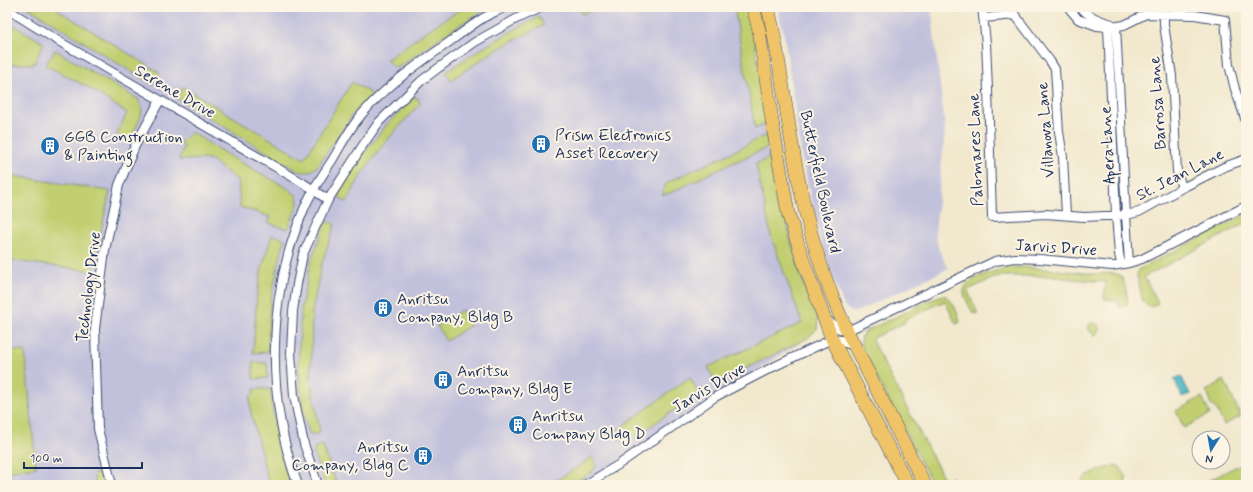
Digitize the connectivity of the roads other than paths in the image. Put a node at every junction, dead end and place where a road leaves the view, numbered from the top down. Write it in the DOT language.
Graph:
graph roads {
  1 [pos="505,7"];
  2 [pos="542,7"];
  3 [pos="754,7"];
  4 [pos="768,7"];
  5 [pos="982,7"];
  6 [pos="1068,7"];
  7 [pos="1080,7"];
  8 [pos="7,9"];
  9 [pos="1164,15"];
  10 [pos="984,18"];
  11 [pos="1112,27"];
  12 [pos="160,100"];
  13 [pos="1246,121"];
  14 [pos="1246,159"];
  15 [pos="1182,188"];
  16 [pos="314,190"];
  17 [pos="328,200"];
  18 [pos="1246,206"];
  19 [pos="1066,215"];
  20 [pos="1116,215"];
  21 [pos="1126,215"];
  22 [pos="1125,264"];
  23 [pos="824,317"];
  24 [pos="847,331"];
  25 [pos="832,338"];
  26 [pos="854,346"];
  27 [pos="112,485"];
  28 [pos="298,485"];
  29 [pos="318,485"];
  30 [pos="585,485"];
  31 [pos="908,485"];
  32 [pos="926,485"];
  1 -- 16 [label="street"];
  2 -- 17 [label="street"];
  3 -- 23 [label="main road, Butterfield Boulevard"];
  4 -- 24 [label="main road, Butterfield Boulevard"];
  5 -- 10 [label="street, Palomares Lane"];
  6 -- 11 [label="street"];
  7 -- 11 [label="street"];
  8 -- 12 [label="street, Serene Drive"];
  9 -- 11 [label="street"];
  9 -- 13 [label="street"];
  9 -- 15 [label="street, Barrosa Lane"];
  10 -- 19 [label="street, Villanova Lane"];
  10 -- 19 [label="street, Palomares Lane"];
  11 -- 20 [label="street, Apera Lane"];
  11 -- 21 [label="street, Apera Lane"];
  12 -- 16 [label="street, Serene Drive"];
  12 -- 27 [label="street, Technology Drive"];
  14 -- 15 [label="street, St. Jean Lane"];
  15 -- 21 [label="street, St. Jean Lane"];
  16 -- 17 [label="street, Serene Drive"];
  16 -- 28 [label="street"];
  17 -- 29 [label="street"];
  18 -- 22 [label="street, Jarvis Drive"];
  19 -- 20 [label="street, Palomares Lane"];
  20 -- 21 [label="street, St. Jean Lane"];
  20 -- 22 [label="street, Apera Lane"];
  21 -- 22 [label="street, Apera Lane"];
  22 -- 24 [label="street, Jarvis Drive"];
  23 -- 24 [label="street"];
  23 -- 25 [label="main road, Butterfield Boulevard"];
  24 -- 26 [label="main road, Butterfield Boulevard"];
  25 -- 26 [label="street"];
  25 -- 30 [label="street, Jarvis Drive"];
  25 -- 31 [label="main road, Butterfield Boulevard"];
  26 -- 32 [label="main road, Butterfield Boulevard"];
}
